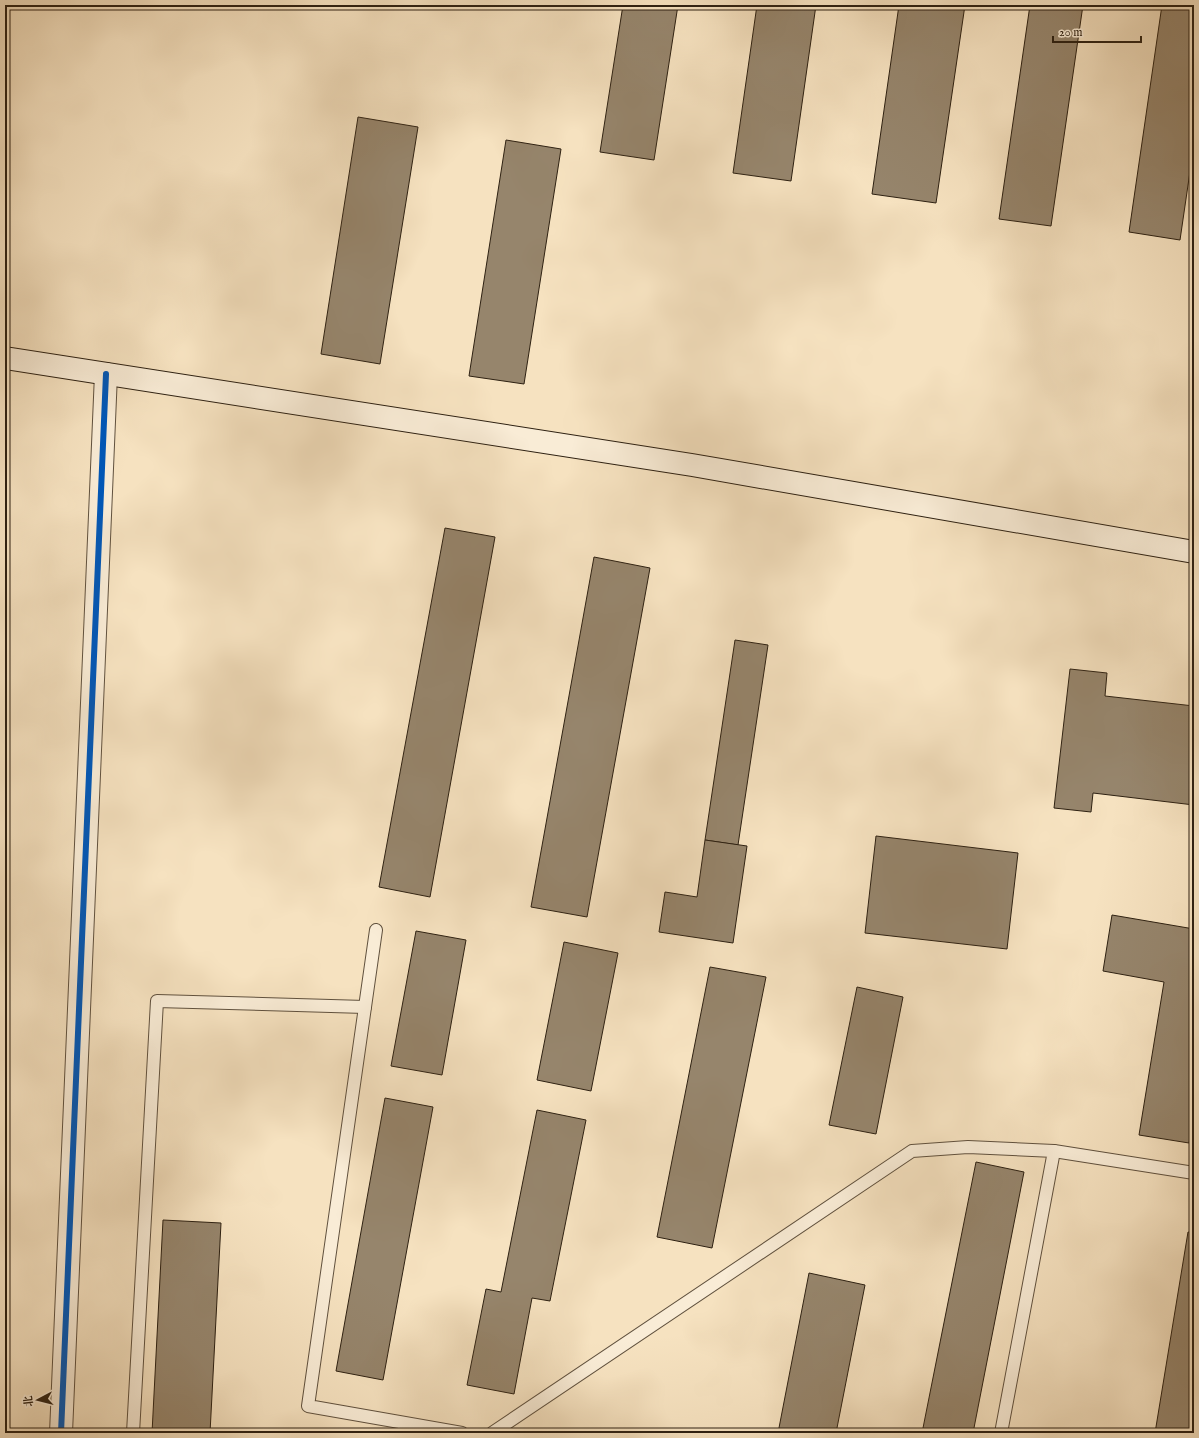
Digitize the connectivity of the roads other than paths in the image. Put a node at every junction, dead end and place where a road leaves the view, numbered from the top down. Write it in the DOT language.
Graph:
graph roads {
  1 [pos="5,358"];
  2 [pos="106,374"];
  3 [pos="1194,552"];
  4 [pos="376,930"];
  5 [pos="365,1007"];
  6 [pos="1054,1151"];
  7 [pos="1194,1173"];
  8 [pos="61,1433"];
  9 [pos="133,1433"];
  10 [pos="462,1433"];
  11 [pos="492,1433"];
  12 [pos="1001,1433"];
  1 -- 2 [label="main road"];
  2 -- 3 [label="main road"];
  2 -- 8 [label="main road"];
  4 -- 5 [label="lane"];
  5 -- 9 [label="lane"];
  5 -- 10 [label="lane"];
  6 -- 7 [label="lane"];
  6 -- 11 [label="lane"];
  6 -- 12 [label="lane"];
}
